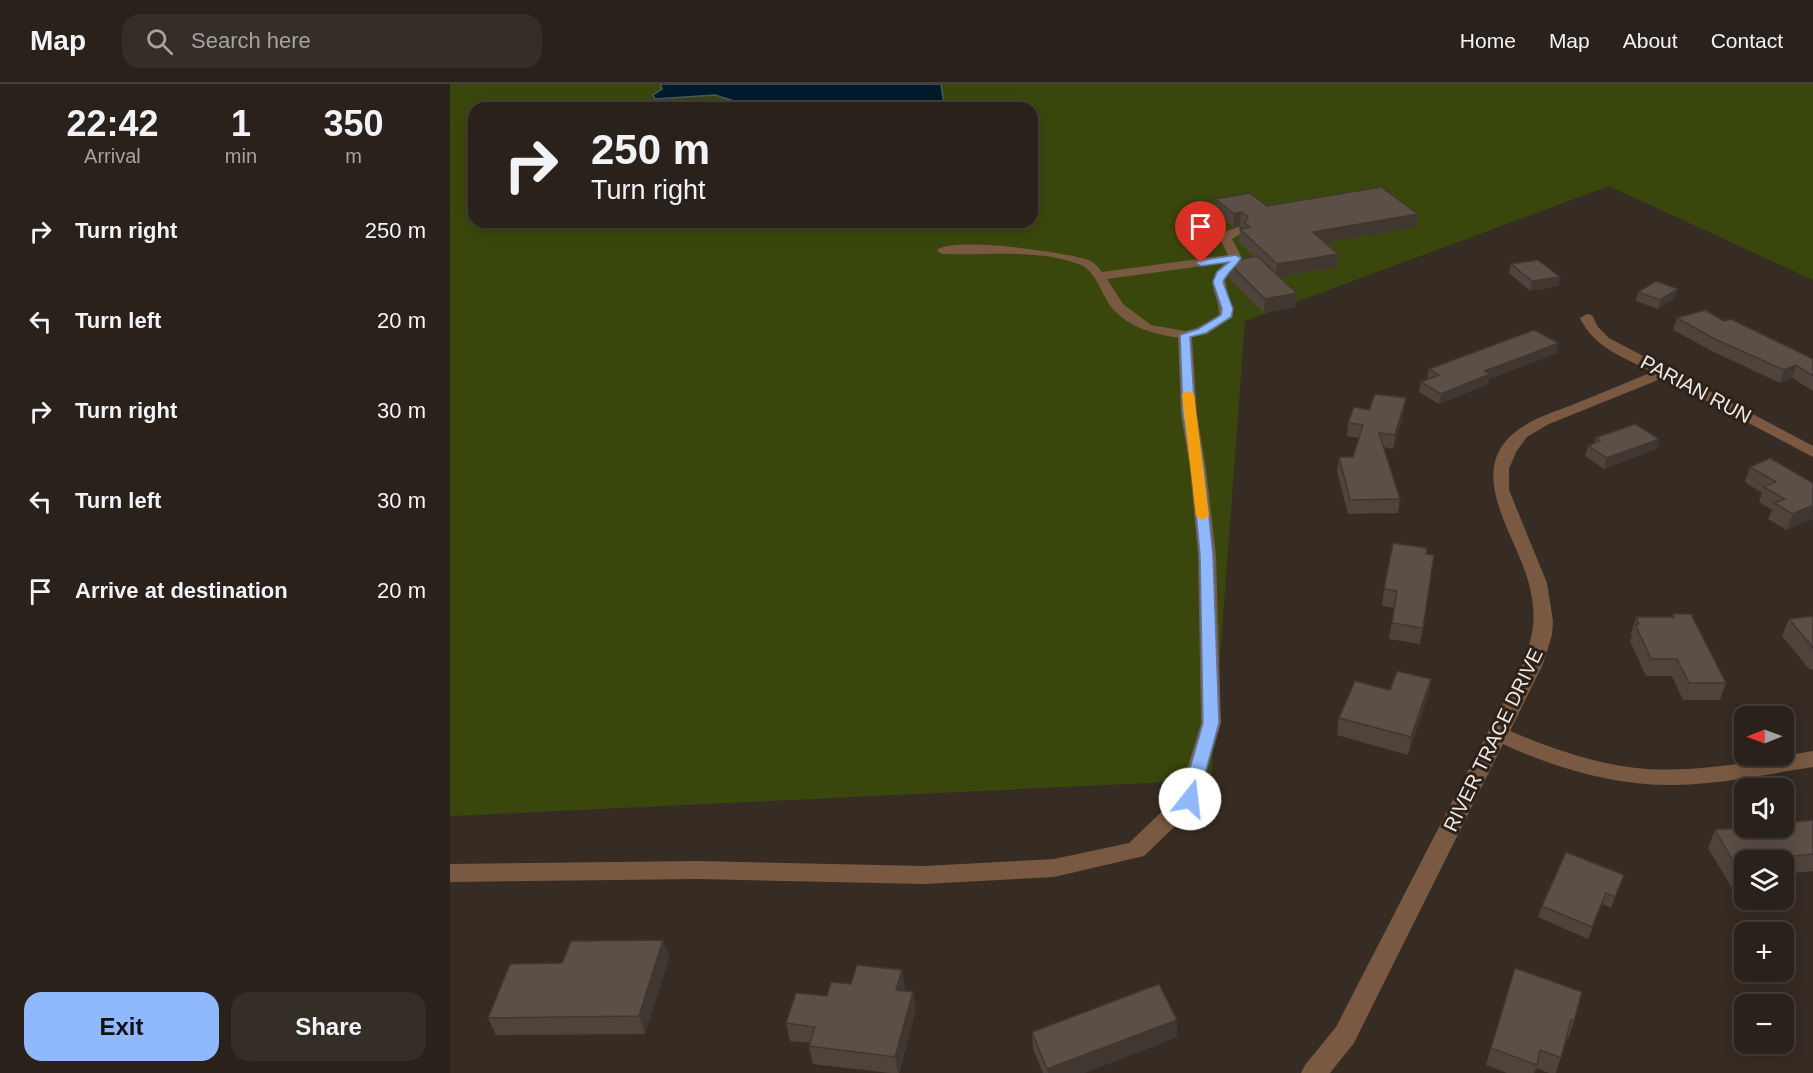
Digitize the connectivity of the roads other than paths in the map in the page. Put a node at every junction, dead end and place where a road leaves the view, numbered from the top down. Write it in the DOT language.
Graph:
graph roads {
  1 [pos="1239,231"];
  2 [pos="944,250"];
  3 [pos="1236,258"];
  4 [pos="1099,276"];
  5 [pos="1587,318"];
  6 [pos="1185,335"];
  7 [pos="1664,373"];
  8 [pos="1813,452"];
  9 [pos="1498,735"];
  10 [pos="1813,759"];
  11 [pos="450,873"];
  12 [pos="1314,1073"];
  1 -- 3 [label="street"];
  2 -- 4 [label="street"];
  3 -- 4 [label="street"];
  3 -- 6 [label="street"];
  4 -- 6 [label="street"];
  5 -- 7 [label="street, PARIAN RUN"];
  6 -- 11 [label="street"];
  7 -- 8 [label="street, PARIAN RUN"];
  7 -- 9 [label="street, RIVER TRACE DRIVE"];
  9 -- 10 [label="street"];
  9 -- 12 [label="street, RIVER TRACE DRIVE"];
}
